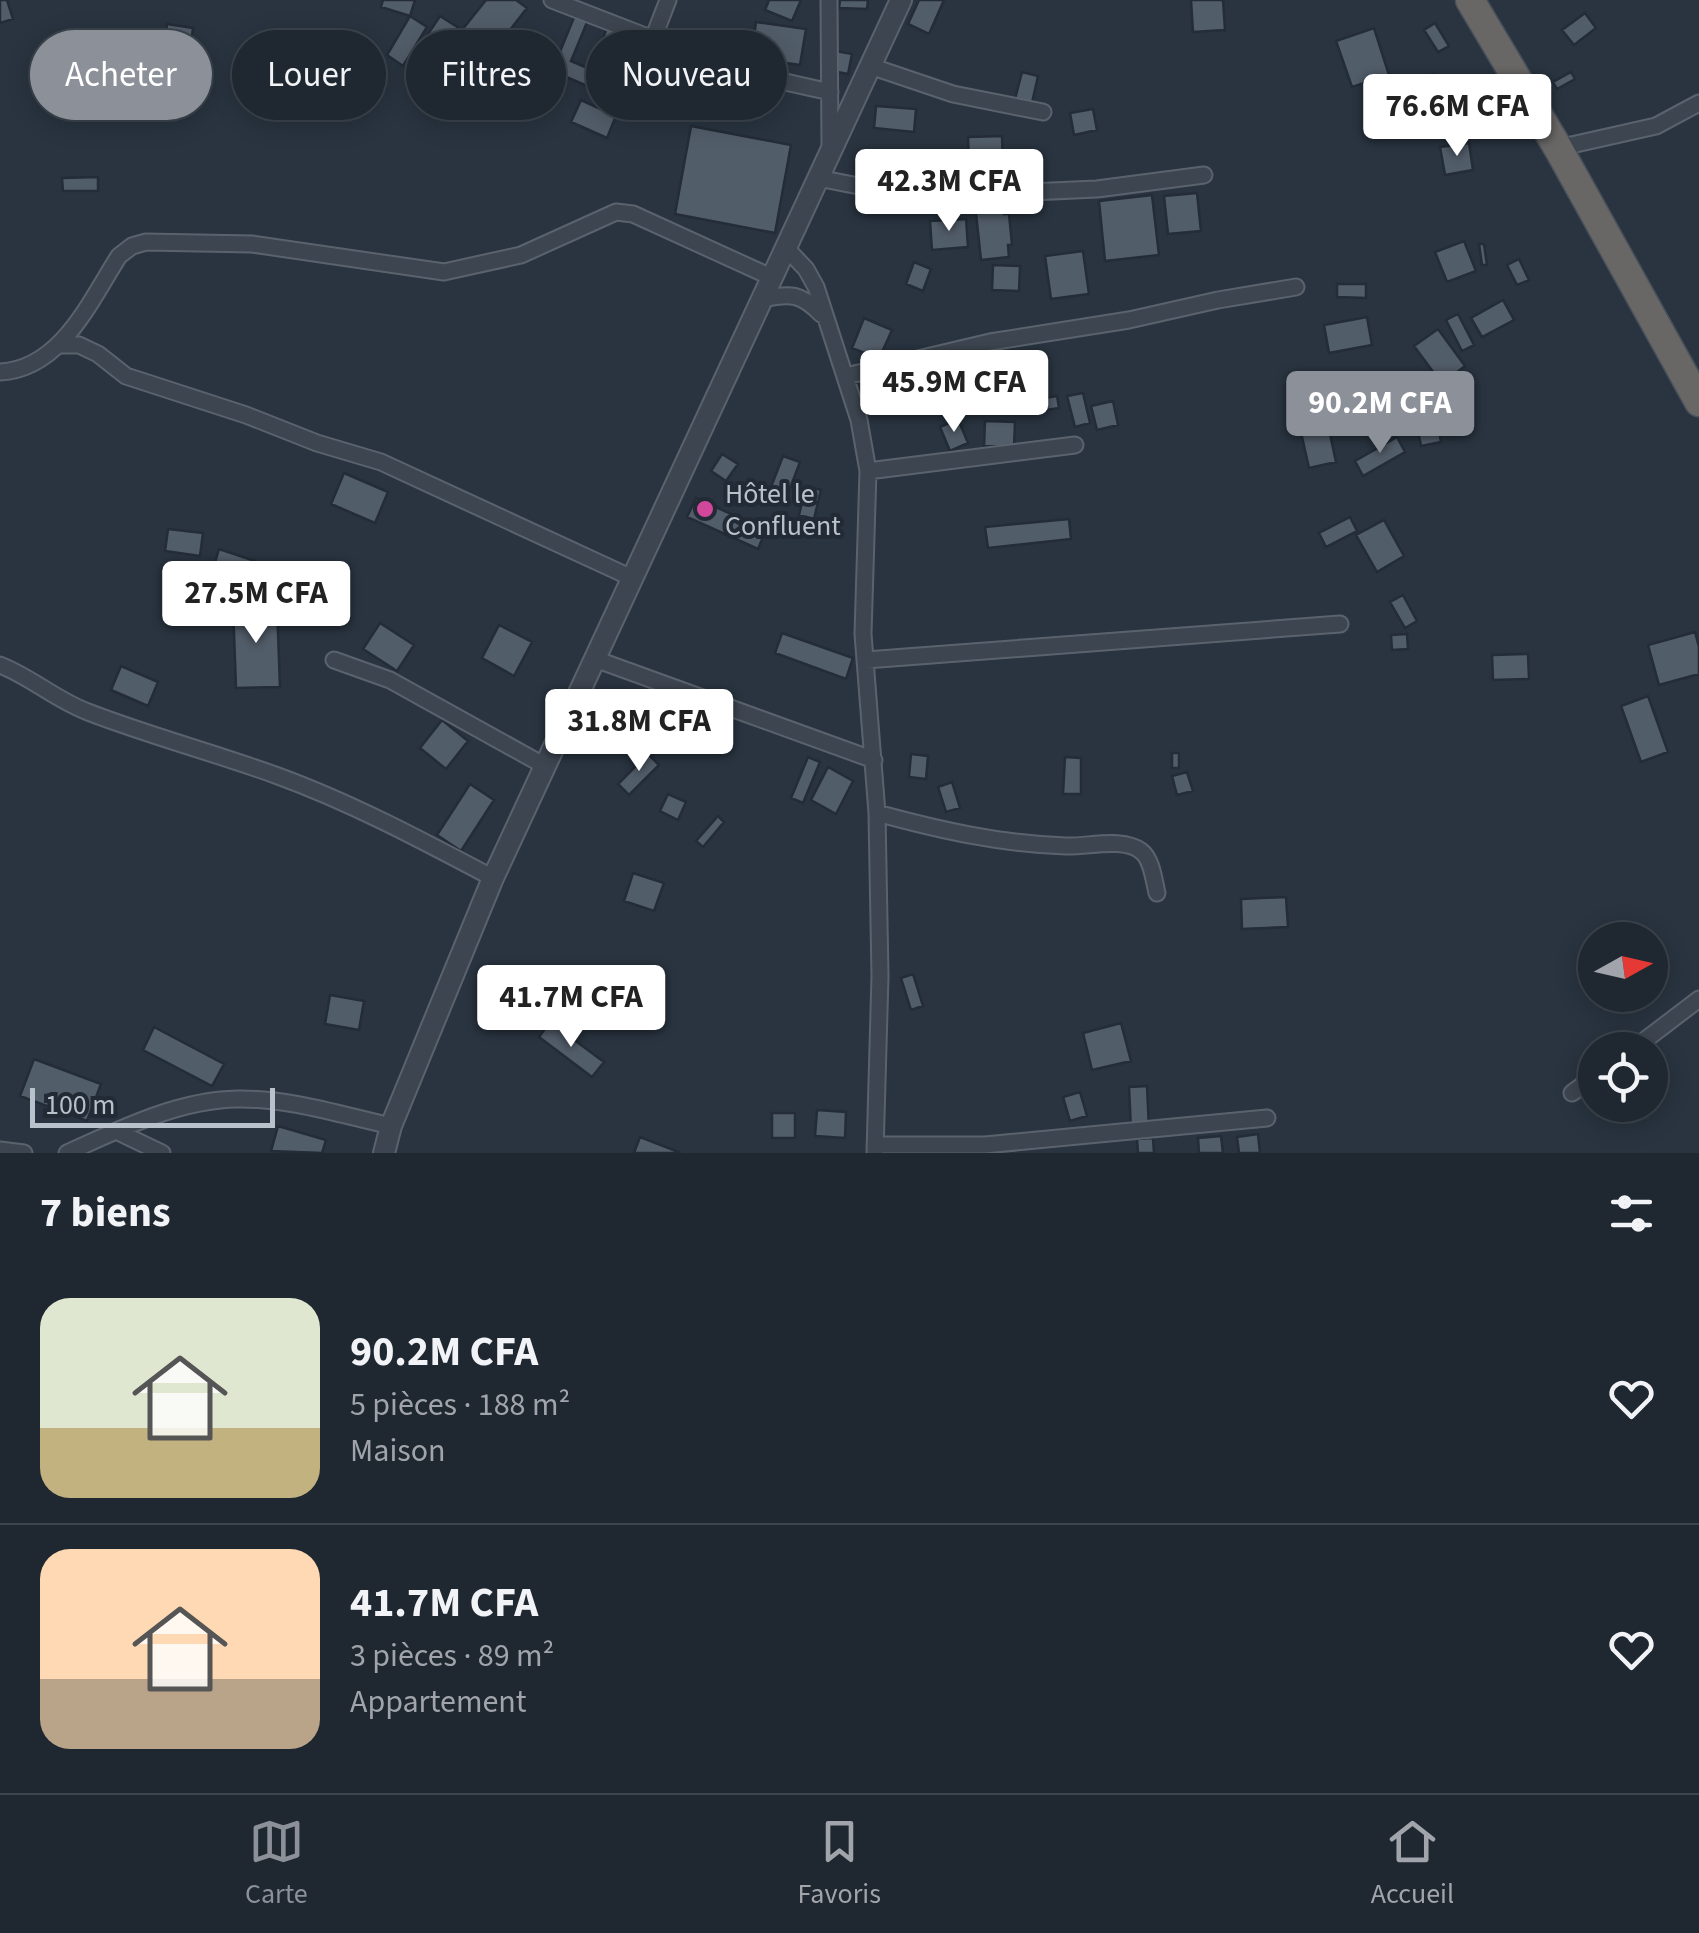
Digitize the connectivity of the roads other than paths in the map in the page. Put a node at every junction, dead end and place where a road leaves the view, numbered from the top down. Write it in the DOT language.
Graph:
graph roads {
  1 [pos="552,0"];
  2 [pos="668,0"];
  3 [pos="830,0"];
  4 [pos="901,0"];
  5 [pos="1470,0"];
  6 [pos="630,30"];
  7 [pos="656,30"];
  8 [pos="870,66"];
  9 [pos="787,82"];
  10 [pos="830,92"];
  11 [pos="1699,103"];
  12 [pos="1043,112"];
  13 [pos="1558,148"];
  14 [pos="830,152"];
  15 [pos="1204,175"];
  16 [pos="818,178"];
  17 [pos="785,247"];
  18 [pos="772,277"];
  19 [pos="1296,287"];
  20 [pos="762,299"];
  21 [pos="824,317"];
  22 [pos="61,345"];
  23 [pos="0,372"];
  24 [pos="846,376"];
  25 [pos="1699,402"];
  26 [pos="1075,445"];
  27 [pos="868,471"];
  28 [pos="632,578"];
  29 [pos="1340,624"];
  30 [pos="595,659"];
  31 [pos="334,660"];
  32 [pos="866,660"];
  33 [pos="0,665"];
  34 [pos="874,760"];
  35 [pos="546,766"];
  36 [pos="877,813"];
  37 [pos="494,878"];
  38 [pos="1157,893"];
  39 [pos="1699,999"];
  40 [pos="1656,1032"];
  41 [pos="1578,1089"];
  42 [pos="1572,1093"];
  43 [pos="1267,1118"];
  44 [pos="391,1126"];
  45 [pos="116,1131"];
  46 [pos="875,1149"];
  47 [pos="0,1150"];
  48 [pos="24,1153"];
  49 [pos="67,1153"];
  50 [pos="162,1153"];
  51 [pos="384,1153"];
  1 -- 6 [label="street"];
  2 -- 7 [label="street"];
  3 -- 10 [label="street"];
  4 -- 8 [label="street"];
  5 -- 13 [label="highway"];
  8 -- 12 [label="street"];
  8 -- 14 [label="street"];
  9 -- 10 [label="street"];
  10 -- 14 [label="street"];
  11 -- 13 [label="street"];
  13 -- 25 [label="highway"];
  14 -- 16 [label="street"];
  15 -- 16 [label="street"];
  16 -- 17 [label="street"];
  17 -- 18 [label="street"];
  17 -- 21 [label="street"];
  18 -- 20 [label="street"];
  18 -- 22 [label="street"];
  19 -- 24 [label="street"];
  20 -- 21 [label="street"];
  20 -- 28 [label="street"];
  21 -- 24 [label="street"];
  22 -- 23 [label="street"];
  22 -- 28 [label="street"];
  24 -- 27 [label="street"];
  26 -- 27 [label="street"];
  27 -- 32 [label="street"];
  28 -- 30 [label="street"];
  29 -- 32 [label="street"];
  30 -- 34 [label="street"];
  30 -- 35 [label="street"];
  31 -- 35 [label="street"];
  32 -- 34 [label="street"];
  33 -- 37 [label="street"];
  34 -- 36 [label="street"];
  35 -- 37 [label="street"];
  36 -- 38 [label="street"];
  36 -- 46 [label="street"];
  37 -- 44 [label="street"];
  39 -- 40 [label="street"];
  41 -- 42 [label="street"];
  43 -- 46 [label="street"];
  44 -- 45 [label="street"];
  44 -- 51 [label="street"];
  45 -- 49 [label="street"];
  45 -- 50 [label="street"];
  47 -- 48 [label="street"];
}
